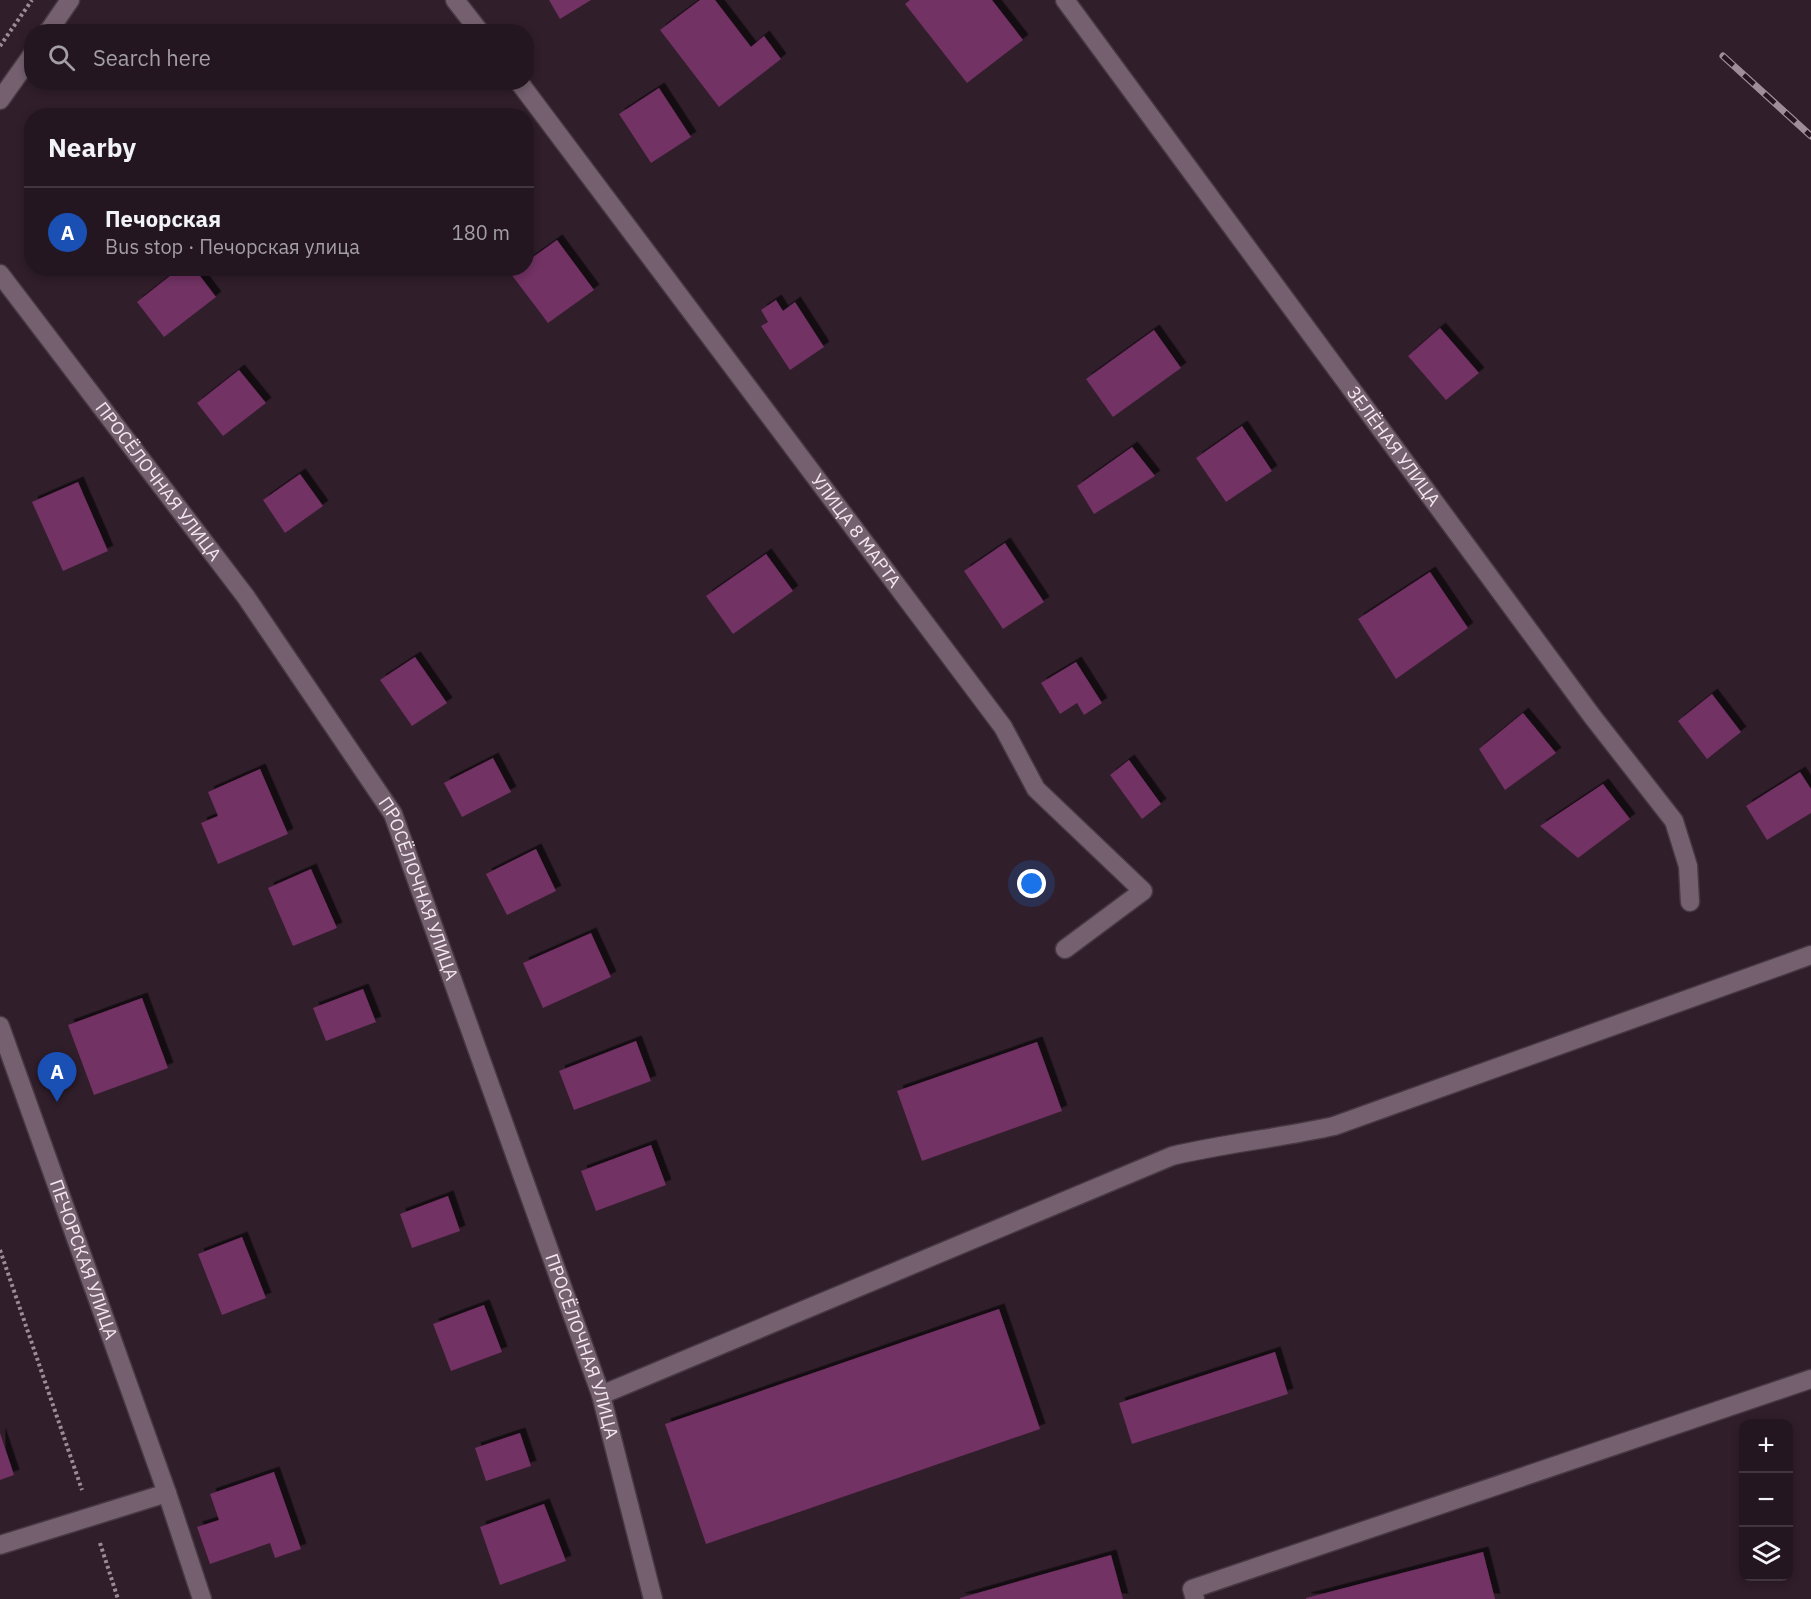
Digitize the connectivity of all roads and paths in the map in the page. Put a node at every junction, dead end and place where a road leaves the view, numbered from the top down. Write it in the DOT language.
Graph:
graph roads {
  1 [pos="32,0"];
  2 [pos="70,0"];
  3 [pos="455,0"];
  4 [pos="1065,0"];
  5 [pos="54,24"];
  6 [pos="474,24"];
  7 [pos="0,46"];
  8 [pos="24,66"];
  9 [pos="525,90"];
  10 [pos="0,100"];
  11 [pos="0,274"];
  12 [pos="1690,902"];
  13 [pos="1065,949"];
  14 [pos="1811,955"];
  15 [pos="0,1026"];
  16 [pos="0,1250"];
  17 [pos="1811,1379"];
  18 [pos="601,1395"];
  19 [pos="167,1493"];
  20 [pos="91,1517"];
  21 [pos="0,1545"];
  22 [pos="118,1599"];
  23 [pos="202,1599"];
  24 [pos="652,1599"];
  25 [pos="1195,1599"];
  1 -- 7 [label="path"];
  2 -- 5 [label="street"];
  3 -- 6 [label="street"];
  4 -- 12 [label="street, ЗЕЛЁНАЯ УЛИЦА"];
  8 -- 10 [label="street"];
  9 -- 13 [label="street, УЛИЦА 8 МАРТА"];
  11 -- 18 [label="street, ПРОСЁЛОЧНАЯ УЛИЦА"];
  14 -- 18 [label="street"];
  15 -- 19 [label="street, ПЕЧОРСКАЯ УЛИЦА"];
  16 -- 20 [label="path"];
  17 -- 25 [label="street"];
  18 -- 24 [label="street, ПРОСЁЛОЧНАЯ УЛИЦА"];
  19 -- 20 [label="street"];
  19 -- 23 [label="street, ПЕЧОРСКАЯ УЛИЦА"];
  20 -- 21 [label="street"];
  20 -- 22 [label="path"];
}
